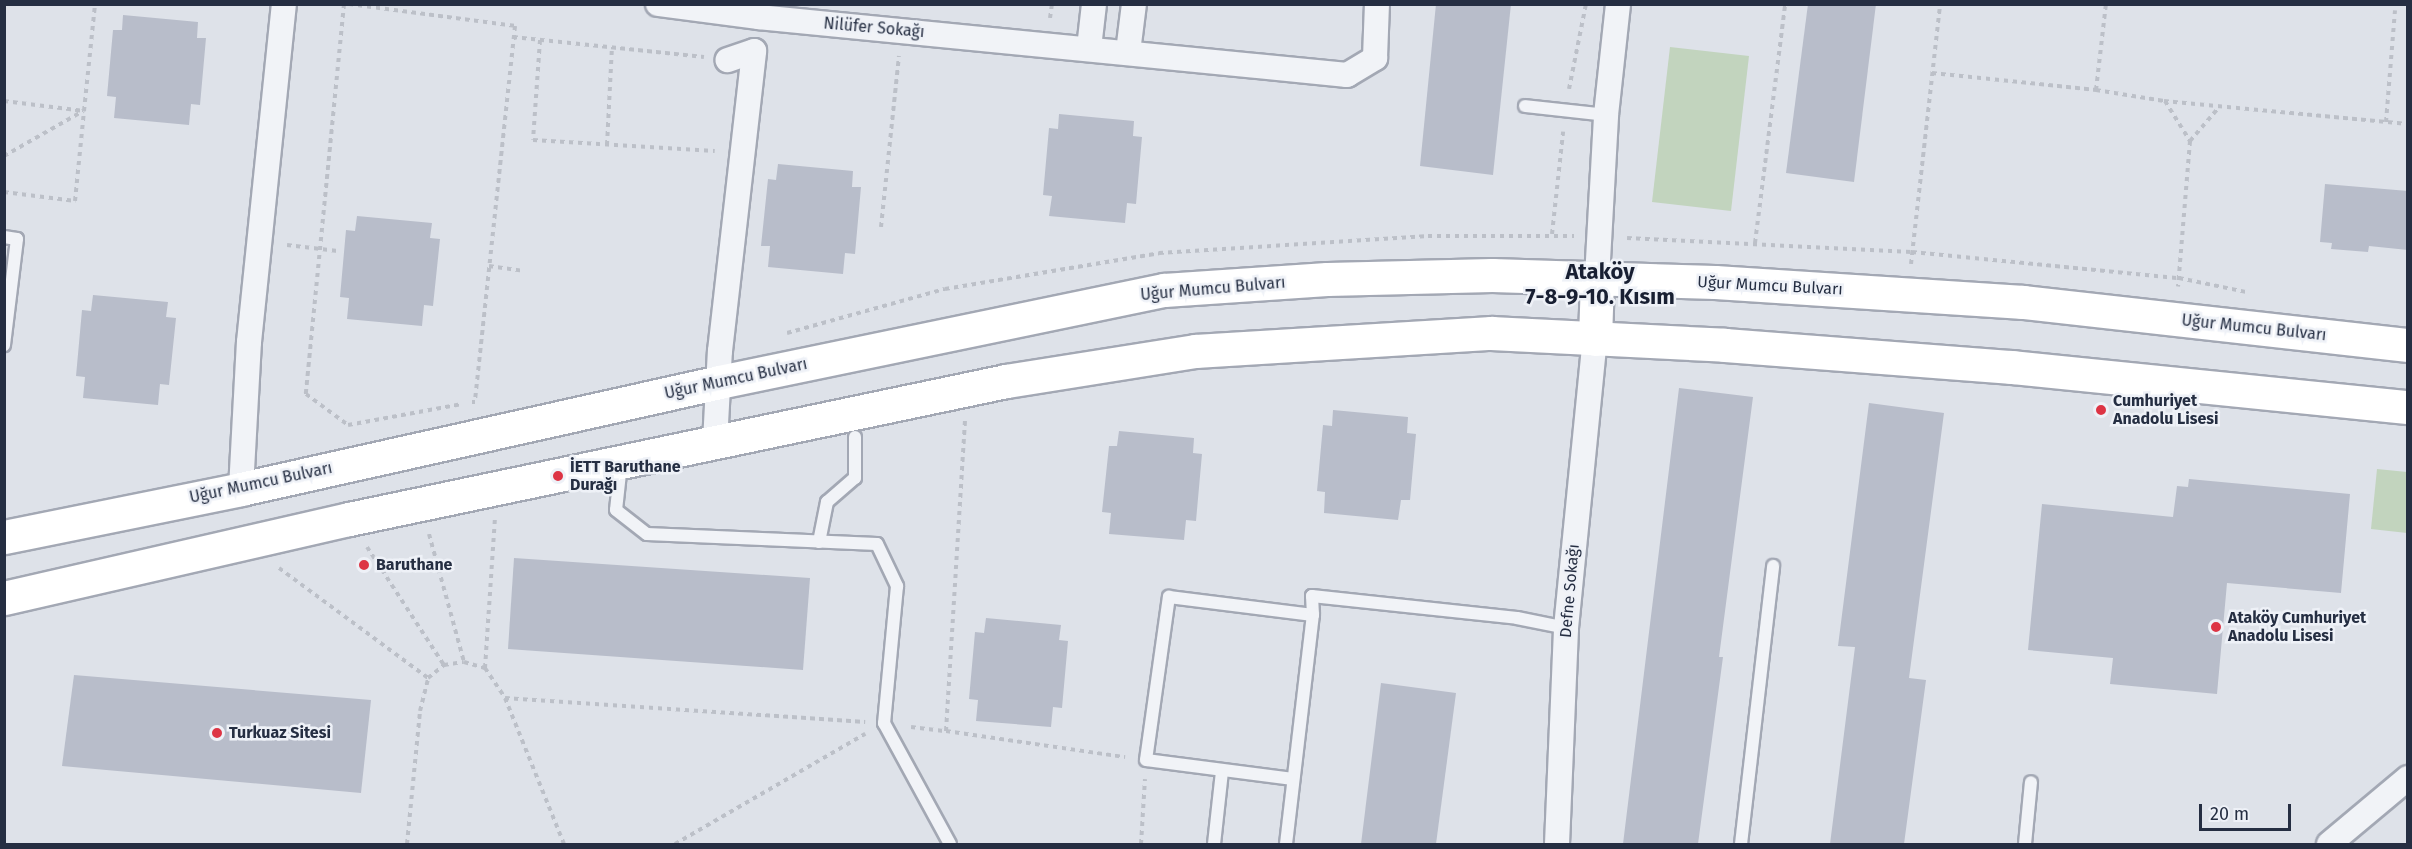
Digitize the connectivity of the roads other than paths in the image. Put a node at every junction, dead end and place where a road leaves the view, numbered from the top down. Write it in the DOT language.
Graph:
graph roads {
  1 [pos="284,4"];
  2 [pos="658,4"];
  3 [pos="1094,4"];
  4 [pos="1134,4"];
  5 [pos="1377,4"];
  6 [pos="1618,4"];
  7 [pos="707,8"];
  8 [pos="759,11"];
  9 [pos="1089,48"];
  10 [pos="754,51"];
  11 [pos="1128,52"];
  12 [pos="728,60"];
  13 [pos="1525,106"];
  14 [pos="1606,115"];
  15 [pos="4,237"];
  16 [pos="1597,278"];
  17 [pos="1595,339"];
  18 [pos="4,345"];
  19 [pos="2408,345"];
  20 [pos="719,382"];
  21 [pos="2408,407"];
  22 [pos="855,437"];
  23 [pos="715,442"];
  24 [pos="621,462"];
  25 [pos="241,489"];
  26 [pos="4,537"];
  27 [pos="819,542"];
  28 [pos="1773,566"];
  29 [pos="4,598"];
  30 [pos="1313,615"];
  31 [pos="1566,628"];
  32 [pos="1222,771"];
  33 [pos="2408,778"];
  34 [pos="1293,779"];
  35 [pos="2031,782"];
  36 [pos="950,844"];
  37 [pos="1214,844"];
  38 [pos="1286,844"];
  39 [pos="1557,844"];
  40 [pos="1741,844"];
  41 [pos="2025,844"];
  42 [pos="2329,844"];
  1 -- 25 [label="street"];
  2 -- 7 [label="street, Nilüfer Sokağı"];
  3 -- 9 [label="street"];
  4 -- 11 [label="street"];
  5 -- 11 [label="street, Nilüfer Sokağı"];
  6 -- 14 [label="street"];
  7 -- 8 [label="street, Nilüfer Sokağı"];
  8 -- 9 [label="street, Nilüfer Sokağı"];
  8 -- 10 [label="street"];
  9 -- 11 [label="street, Nilüfer Sokağı"];
  10 -- 12 [label="street"];
  10 -- 20 [label="street"];
  13 -- 14 [label="lane"];
  14 -- 16 [label="street"];
  15 -- 18 [label="lane"];
  16 -- 17 [label="main road"];
  16 -- 19 [label="main road, Uğur Mumcu Bulvarı"];
  16 -- 20 [label="main road, Uğur Mumcu Bulvarı"];
  17 -- 21 [label="main road"];
  17 -- 23 [label="main road"];
  17 -- 31 [label="street, Defne Sokağı"];
  20 -- 23 [label="street"];
  20 -- 25 [label="main road, Uğur Mumcu Bulvarı"];
  22 -- 27 [label="lane"];
  23 -- 24 [label="main road"];
  24 -- 27 [label="lane"];
  24 -- 29 [label="main road"];
  25 -- 26 [label="main road, Uğur Mumcu Bulvarı"];
  27 -- 36 [label="lane"];
  28 -- 40 [label="lane"];
  30 -- 31 [label="lane"];
  30 -- 32 [label="lane"];
  30 -- 34 [label="lane"];
  31 -- 39 [label="street, Defne Sokağı"];
  32 -- 34 [label="lane"];
  32 -- 37 [label="lane"];
  33 -- 42 [label="street"];
  34 -- 38 [label="lane"];
  35 -- 41 [label="lane"];
}
